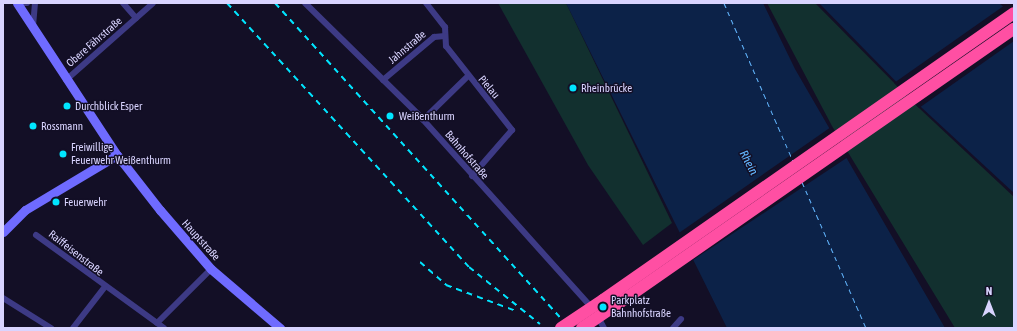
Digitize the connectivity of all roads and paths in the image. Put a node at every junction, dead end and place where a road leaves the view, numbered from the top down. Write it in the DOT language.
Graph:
graph roads {
  1 [pos="17,3"];
  2 [pos="27,3"];
  3 [pos="35,3"];
  4 [pos="123,3"];
  5 [pos="153,3"];
  6 [pos="305,3"];
  7 [pos="426,3"];
  8 [pos="1014,13"];
  9 [pos="136,18"];
  10 [pos="34,28"];
  11 [pos="1014,29"];
  12 [pos="445,36"];
  13 [pos="467,77"];
  14 [pos="66,80"];
  15 [pos="383,80"];
  16 [pos="423,120"];
  17 [pos="117,155"];
  18 [pos="472,176"];
  19 [pos="3,232"];
  20 [pos="36,235"];
  21 [pos="211,269"];
  22 [pos="104,288"];
  23 [pos="3,298"];
  24 [pos="681,319"];
  25 [pos="157,323"];
  26 [pos="51,328"];
  27 [pos="73,328"];
  28 [pos="164,328"];
  29 [pos="280,328"];
  30 [pos="561,328"];
  31 [pos="582,328"];
  32 [pos="604,328"];
  33 [pos="673,328"];
  1 -- 2 [label="street"];
  1 -- 10 [label="main road, Hauptstraße"];
  3 -- 10 [label="street"];
  4 -- 9 [label="street, Obere Fährstraße"];
  5 -- 9 [label="street, Obere Fährstraße"];
  6 -- 15 [label="street, Bahnhofstraße"];
  7 -- 12 [label="street, Pielau"];
  8 -- 30 [label="highway, bridge"];
  9 -- 14 [label="street, Obere Fährstraße"];
  10 -- 14 [label="main road, Hauptstraße"];
  11 -- 31 [label="highway, bridge"];
  12 -- 13 [label="street, Pielau"];
  12 -- 15 [label="street, Jahnstraße"];
  13 -- 16 [label="street"];
  13 -- 18 [label="street, Pielau"];
  14 -- 17 [label="main road, Hauptstraße"];
  15 -- 16 [label="street, Bahnhofstraße"];
  16 -- 18 [label="street, Bahnhofstraße"];
  17 -- 19 [label="main road"];
  17 -- 21 [label="main road, Hauptstraße"];
  18 -- 32 [label="street, Bahnhofstraße"];
  20 -- 22 [label="street, Raiffeisenstraße"];
  21 -- 25 [label="street"];
  21 -- 29 [label="main road, Hauptstraße"];
  22 -- 25 [label="street, Raiffeisenstraße"];
  22 -- 27 [label="street, Raiffeisenstraße"];
  23 -- 26 [label="street"];
  24 -- 33 [label="street"];
  25 -- 28 [label="street, Raiffeisenstraße"];
}
